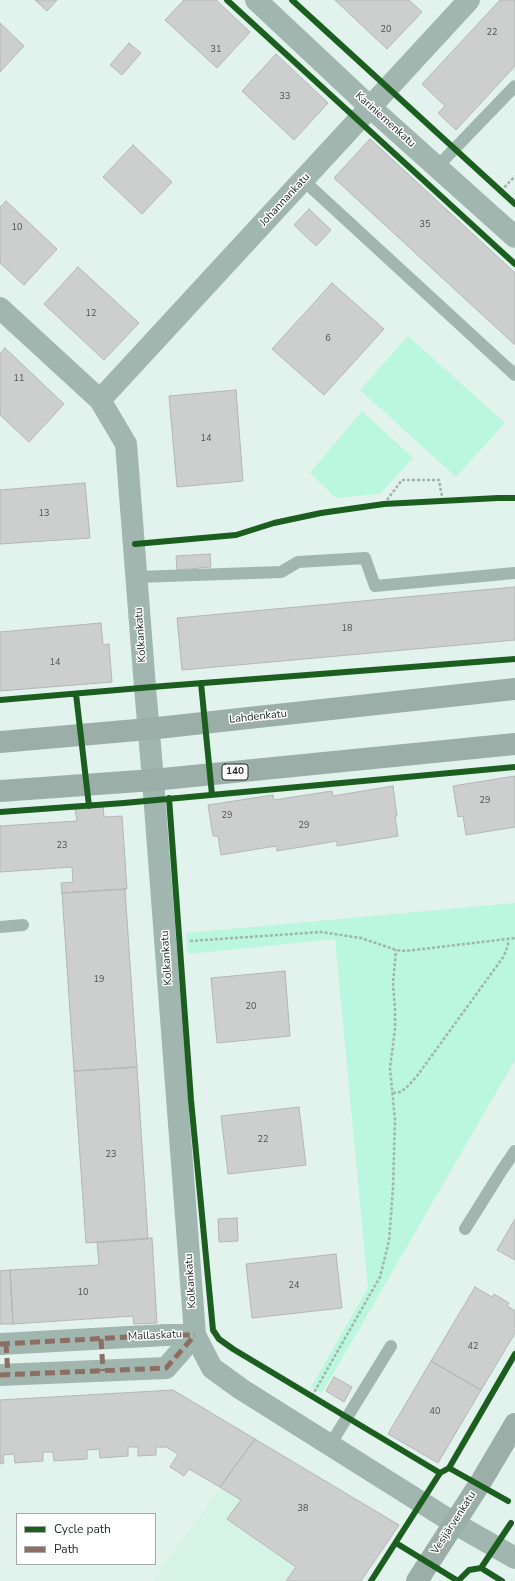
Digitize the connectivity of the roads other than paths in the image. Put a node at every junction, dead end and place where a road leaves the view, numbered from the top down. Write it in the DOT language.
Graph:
graph roads {
  1 [pos="256,0"];
  2 [pos="469,0"];
  3 [pos="515,86"];
  4 [pos="370,107"];
  5 [pos="438,167"];
  6 [pos="303,180"];
  7 [pos="515,237"];
  8 [pos="0,308"];
  9 [pos="515,374"];
  10 [pos="100,400"];
  11 [pos="515,573"];
  12 [pos="137,577"];
  13 [pos="515,689"];
  14 [pos="148,729"];
  15 [pos="0,742"];
  16 [pos="515,744"];
  17 [pos="153,780"];
  18 [pos="0,791"];
  19 [pos="23,925"];
  20 [pos="0,927"];
  21 [pos="515,1152"];
  22 [pos="465,1229"];
  23 [pos="195,1335"];
  24 [pos="101,1339"];
  25 [pos="3,1343"];
  26 [pos="391,1346"];
  27 [pos="103,1371"];
  28 [pos="4,1375"];
  29 [pos="515,1424"];
  30 [pos="330,1445"];
  31 [pos="454,1523"];
  32 [pos="515,1558"];
  33 [pos="417,1581"];
  1 -- 4 [label="street, Kariniemenkatu"];
  2 -- 4 [label="street, Johannankatu"];
  3 -- 5 [label="lane"];
  4 -- 5 [label="street, Kariniemenkatu"];
  4 -- 6 [label="street, Johannankatu"];
  5 -- 7 [label="street, Kariniemenkatu"];
  6 -- 9 [label="lane"];
  6 -- 10 [label="street, Johannankatu"];
  8 -- 10 [label="street, Kolkankatu"];
  10 -- 12 [label="street, Kolkankatu"];
  11 -- 12 [label="lane"];
  12 -- 14 [label="street, Kolkankatu"];
  13 -- 14 [label="main road, Lahdenkatu"];
  14 -- 15 [label="main road, Lahdenkatu"];
  14 -- 17 [label="street, Kolkankatu"];
  16 -- 17 [label="main road, 140"];
  17 -- 18 [label="main road, 140"];
  17 -- 23 [label="street, Kolkankatu"];
  19 -- 20 [label="lane"];
  21 -- 22 [label="lane"];
  23 -- 24 [label="street, Mallaskatu"];
  23 -- 27 [label="street, Mallaskatu"];
  23 -- 30 [label="street, Kolkankatu"];
  24 -- 25 [label="street, Mallaskatu"];
  24 -- 27 [label="street"];
  25 -- 28 [label="street"];
  26 -- 30 [label="lane"];
  27 -- 28 [label="street, Mallaskatu"];
  29 -- 31 [label="main road, Vesijärvenkatu"];
  30 -- 31 [label="street, Kolkankatu"];
  31 -- 32 [label="street, Kolkankatu"];
  31 -- 33 [label="main road, Vesijärvenkatu"];
}
